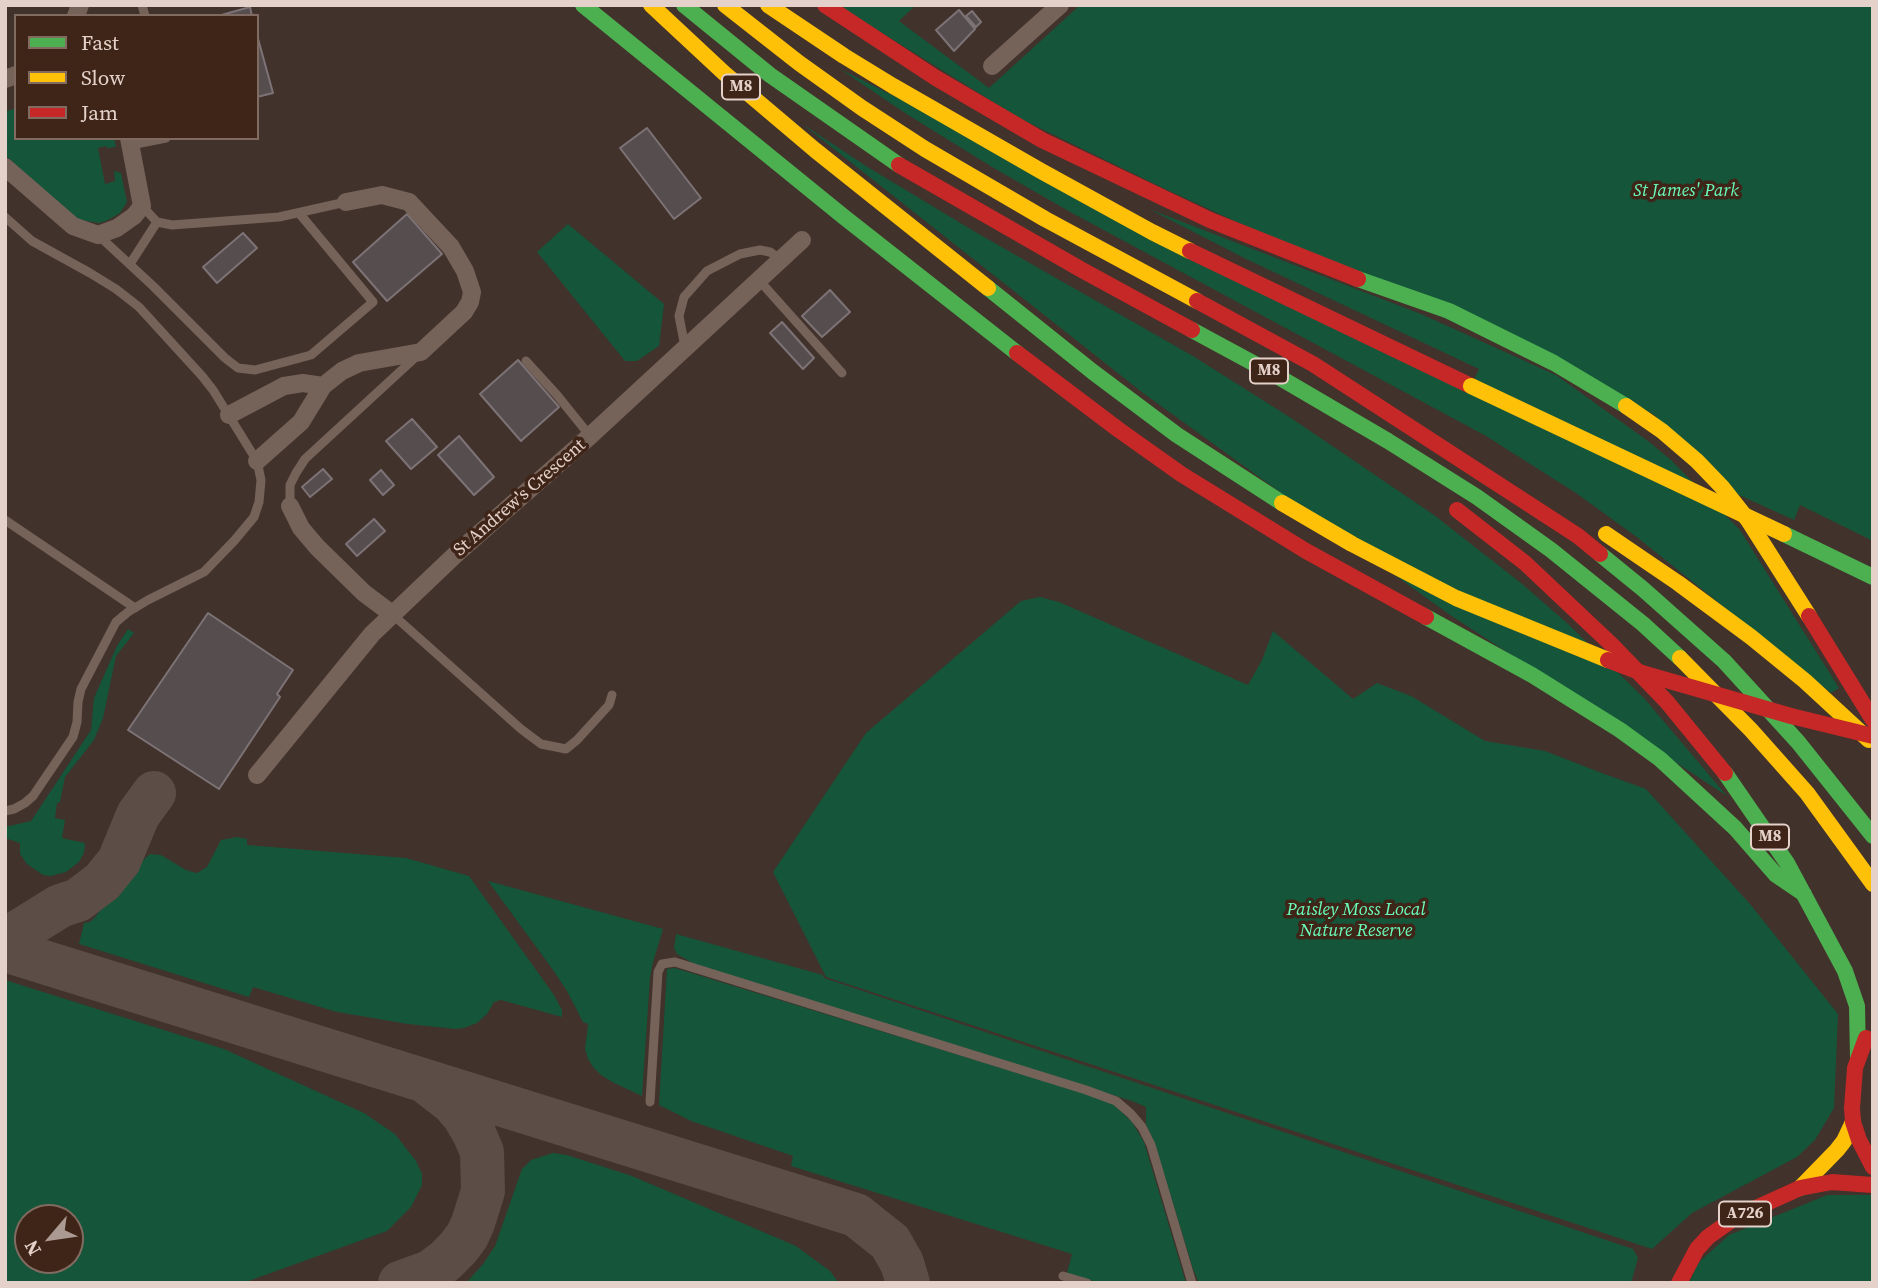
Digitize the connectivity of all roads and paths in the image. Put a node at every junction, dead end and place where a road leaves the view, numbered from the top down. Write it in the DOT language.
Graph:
graph roads {
  1 [pos="583,5"];
  2 [pos="651,5"];
  3 [pos="684,5"];
  4 [pos="725,5"];
  5 [pos="768,5"];
  6 [pos="825,5"];
  7 [pos="1060,5"];
  8 [pos="992,66"];
  9 [pos="148,140"];
  10 [pos="130,142"];
  11 [pos="5,167"];
  12 [pos="346,202"];
  13 [pos="142,206"];
  14 [pos="299,213"];
  15 [pos="5,217"];
  16 [pos="157,222"];
  17 [pos="98,234"];
  18 [pos="802,240"];
  19 [pos="780,259"];
  20 [pos="130,264"];
  21 [pos="1082,270"];
  22 [pos="758,279"];
  23 [pos="685,347"];
  24 [pos="421,352"];
  25 [pos="526,361"];
  26 [pos="1313,364"];
  27 [pos="842,373"];
  28 [pos="323,386"];
  29 [pos="229,415"];
  30 [pos="590,436"];
  31 [pos="1379,454"];
  32 [pos="257,461"];
  33 [pos="1540,493"];
  34 [pos="1441,498"];
  35 [pos="290,506"];
  36 [pos="5,520"];
  37 [pos="1588,522"];
  38 [pos="1873,577"];
  39 [pos="135,608"];
  40 [pos="392,614"];
  41 [pos="612,695"];
  42 [pos="1873,720"];
  43 [pos="1873,736"];
  44 [pos="1873,744"];
  45 [pos="257,775"];
  46 [pos="5,811"];
  47 [pos="1873,836"];
  48 [pos="1873,884"];
  49 [pos="1804,894"];
  50 [pos="1873,1027"];
  51 [pos="1858,1058"];
  52 [pos="650,1102"];
  53 [pos="1853,1122"];
  54 [pos="1873,1167"];
  55 [pos="1873,1185"];
  56 [pos="1800,1188"];
  57 [pos="1063,1276"];
  58 [pos="1087,1283"];
  59 [pos="1192,1283"];
  60 [pos="1679,1283"];
  1 -- 49 [label="main road"];
  2 -- 43 [label="main road, M8, bridge"];
  3 -- 21 [label="main road, M8"];
  4 -- 26 [label="main road, M8"];
  5 -- 38 [label="main road, bridge"];
  6 -- 42 [label="main road"];
  7 -- 8 [label="street"];
  9 -- 10 [label="lane"];
  10 -- 13 [label="street"];
  11 -- 17 [label="street"];
  12 -- 14 [label="lane"];
  12 -- 24 [label="street"];
  13 -- 16 [label="lane"];
  13 -- 17 [label="street"];
  14 -- 16 [label="lane"];
  14 -- 20 [label="lane"];
  15 -- 29 [label="lane"];
  16 -- 20 [label="lane"];
  17 -- 20 [label="lane"];
  18 -- 19 [label="street, St Andrew's Crescent"];
  19 -- 22 [label="street, St Andrew's Crescent"];
  19 -- 23 [label="lane"];
  21 -- 31 [label="main road, M8"];
  21 -- 48 [label="main road, M8"];
  22 -- 23 [label="street, St Andrew's Crescent"];
  22 -- 27 [label="lane"];
  23 -- 30 [label="street, St Andrew's Crescent"];
  24 -- 28 [label="street"];
  24 -- 35 [label="lane"];
  25 -- 30 [label="lane"];
  26 -- 33 [label="main road, M8"];
  26 -- 47 [label="main road, M8"];
  28 -- 29 [label="street"];
  28 -- 32 [label="street"];
  29 -- 32 [label="lane"];
  30 -- 40 [label="street, St Andrew's Crescent"];
  32 -- 39 [label="lane"];
  34 -- 49 [label="main road, M8"];
  35 -- 40 [label="street"];
  36 -- 39 [label="lane"];
  37 -- 44 [label="main road"];
  39 -- 46 [label="lane"];
  40 -- 41 [label="lane"];
  40 -- 45 [label="street, St Andrew's Crescent"];
  49 -- 51 [label="main road"];
  50 -- 51 [label="main road"];
  51 -- 53 [label="main road"];
  52 -- 59 [label="lane"];
  53 -- 54 [label="main road"];
  53 -- 56 [label="main road, A726"];
  55 -- 56 [label="main road, A726"];
  56 -- 60 [label="main road, A726"];
  57 -- 58 [label="lane"];
}
